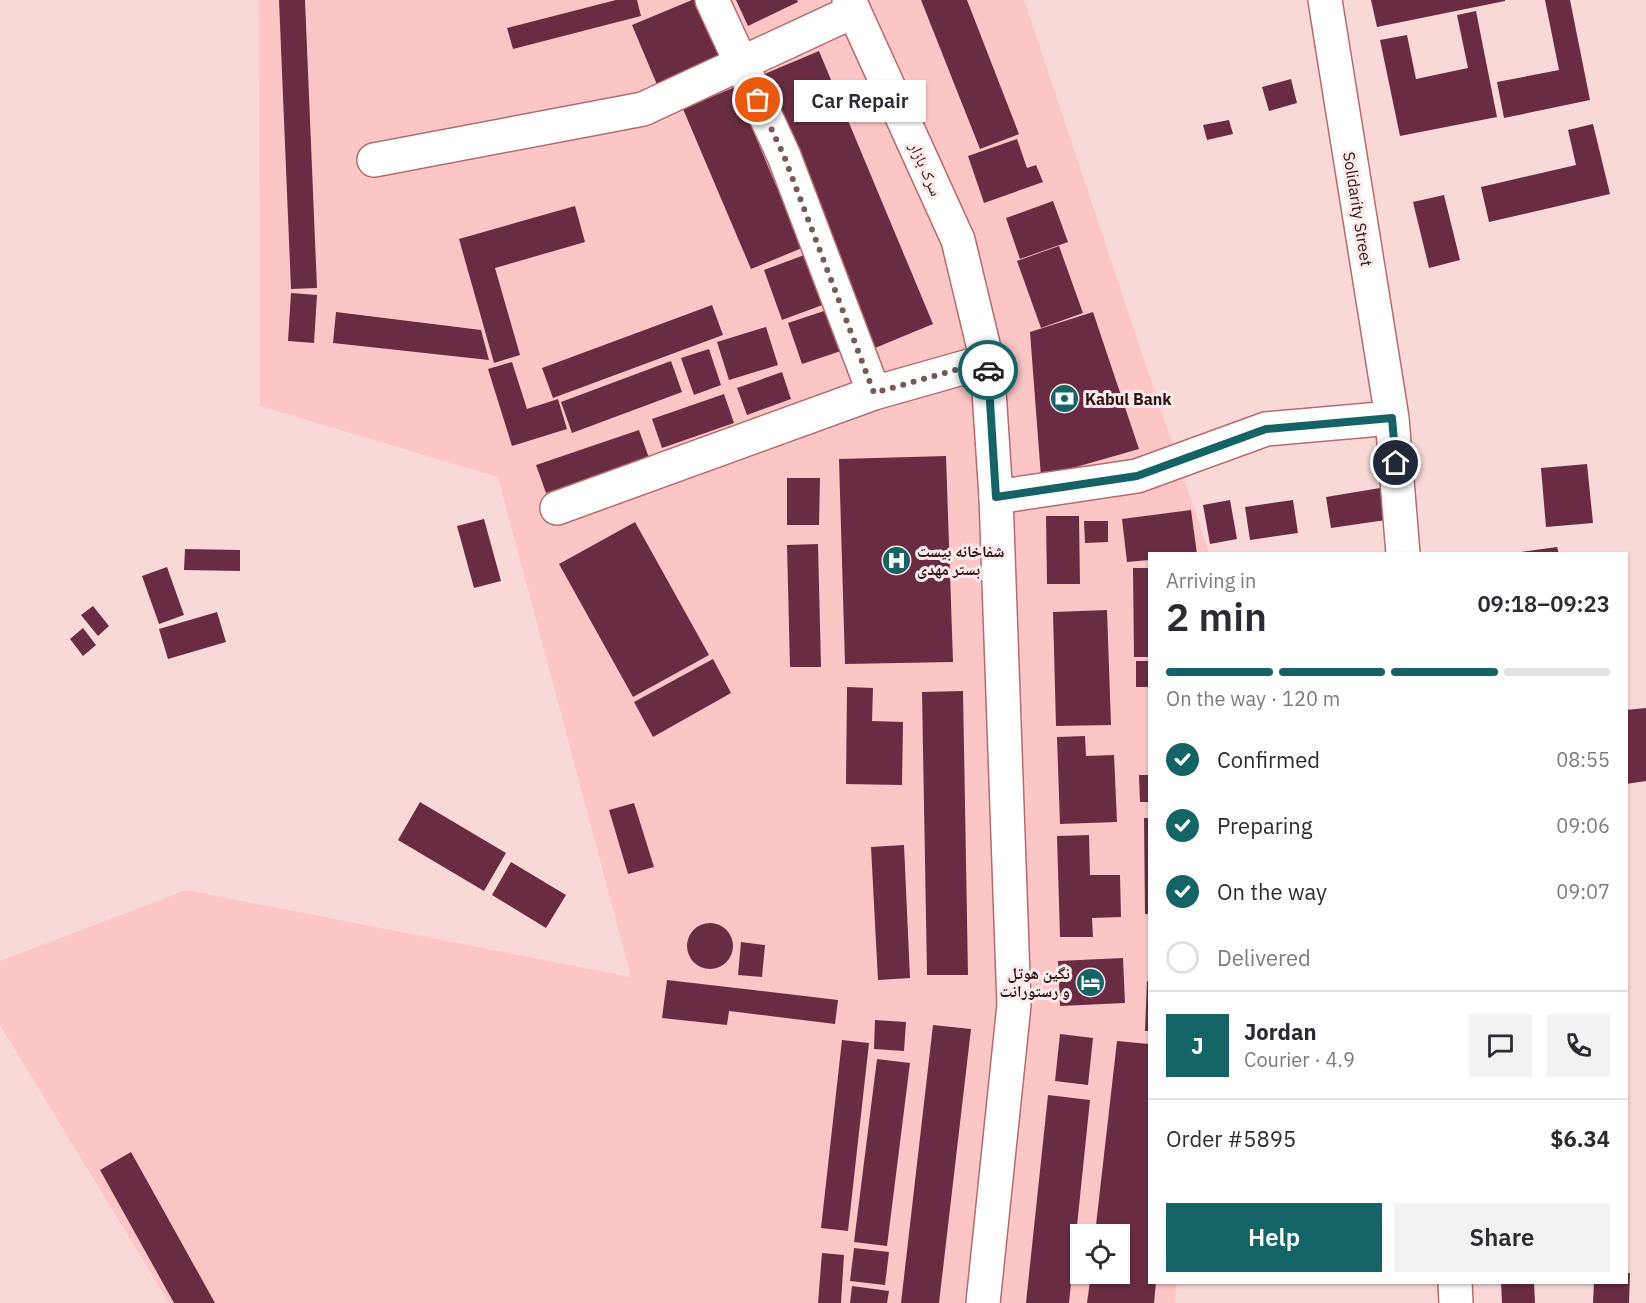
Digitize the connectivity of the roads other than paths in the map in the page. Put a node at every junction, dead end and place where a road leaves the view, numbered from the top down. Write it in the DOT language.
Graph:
graph roads {
  1 [pos="712,0"];
  2 [pos="1325,0"];
  3 [pos="851,6"];
  4 [pos="741,64"];
  5 [pos="374,160"];
  6 [pos="987,361"];
  7 [pos="874,393"];
  8 [pos="1392,418"];
  9 [pos="996,497"];
  10 [pos="557,508"];
  11 [pos="1403,552"];
  12 [pos="1455,1284"];
  13 [pos="983,1303"];
  14 [pos="1456,1303"];
  1 -- 4 [label="street"];
  2 -- 8 [label="street, Solidarity Street"];
  3 -- 4 [label="street"];
  3 -- 6 [label="street, سرک بازار"];
  4 -- 5 [label="street"];
  4 -- 7 [label="street"];
  6 -- 7 [label="street"];
  6 -- 9 [label="street, سرک بازار"];
  7 -- 10 [label="street"];
  8 -- 9 [label="street"];
  8 -- 11 [label="street, Solidarity Street"];
  9 -- 13 [label="street, سرک بازار"];
  12 -- 14 [label="street"];
}
